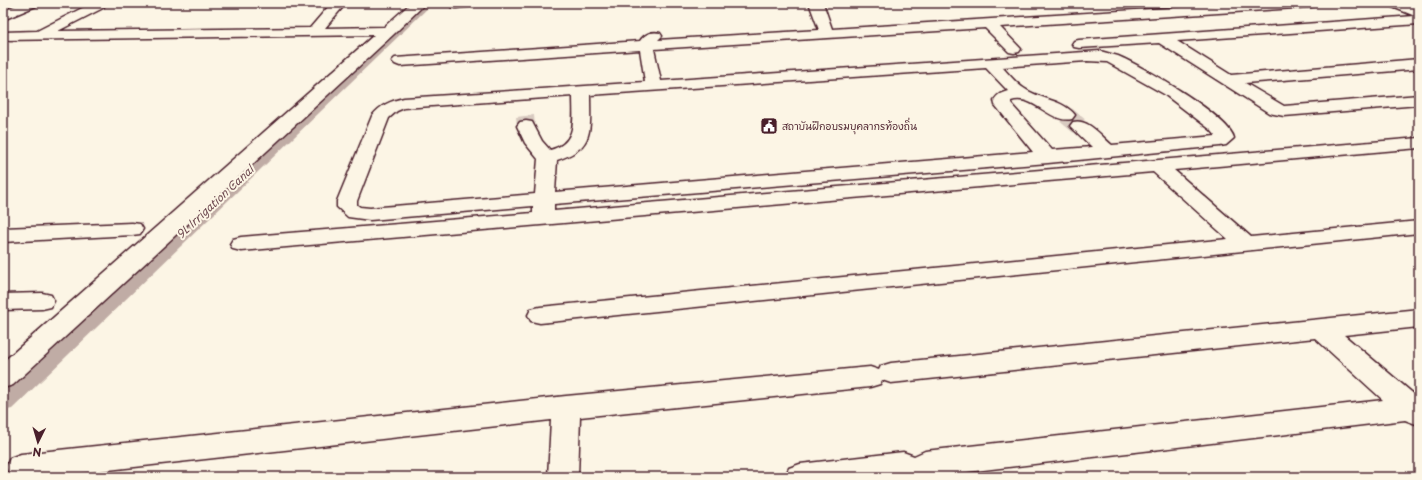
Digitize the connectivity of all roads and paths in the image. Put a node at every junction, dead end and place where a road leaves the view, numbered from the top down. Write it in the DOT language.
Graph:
graph roads {
  1 [pos="31,3"];
  2 [pos="334,3"];
  3 [pos="419,3"];
  4 [pos="816,3"];
  5 [pos="1310,3"];
  6 [pos="1395,3"];
  7 [pos="98,5"];
  8 [pos="1419,13"];
  9 [pos="3,16"];
  10 [pos="226,20"];
  11 [pos="1419,20"];
  12 [pos="160,22"];
  13 [pos="310,23"];
  14 [pos="989,24"];
  15 [pos="212,33"];
  16 [pos="385,34"];
  17 [pos="827,34"];
  18 [pos="3,36"];
  19 [pos="37,36"];
  20 [pos="1163,38"];
  21 [pos="3,43"];
  22 [pos="646,45"];
  23 [pos="1014,49"];
  24 [pos="981,59"];
  25 [pos="400,61"];
  26 [pos="1419,64"];
  27 [pos="659,80"];
  28 [pos="1228,80"];
  29 [pos="582,90"];
  30 [pos="1018,93"];
  31 [pos="527,95"];
  32 [pos="1419,100"];
  33 [pos="1419,143"];
  34 [pos="1108,152"];
  35 [pos="548,157"];
  36 [pos="1048,157"];
  37 [pos="1157,165"];
  38 [pos="543,209"];
  39 [pos="1419,227"];
  40 [pos="132,229"];
  41 [pos="3,235"];
  42 [pos="242,244"];
  43 [pos="1246,244"];
  44 [pos="42,301"];
  45 [pos="3,302"];
  46 [pos="540,315"];
  47 [pos="1419,318"];
  48 [pos="1320,328"];
  49 [pos="3,378"];
  50 [pos="566,406"];
  51 [pos="1416,410"];
  52 [pos="21,467"];
  53 [pos="563,477"];
  54 [pos="800,477"];
  1 -- 9 [label="street"];
  2 -- 13 [label="street"];
  3 -- 16 [label="street"];
  4 -- 17 [label="street"];
  5 -- 14 [label="street"];
  6 -- 8 [label="street"];
  7 -- 19 [label="street"];
  10 -- 12 [label="street"];
  10 -- 13 [label="street"];
  10 -- 15 [label="street"];
  11 -- 20 [label="street"];
  13 -- 15 [label="street"];
  13 -- 16 [label="street"];
  14 -- 17 [label="street"];
  14 -- 23 [label="street"];
  15 -- 19 [label="street"];
  16 -- 21 [label="street"];
  16 -- 49 [label="street"];
  17 -- 22 [label="street"];
  18 -- 19 [label="street"];
  20 -- 23 [label="street"];
  20 -- 28 [label="street"];
  22 -- 25 [label="street"];
  22 -- 27 [label="street"];
  23 -- 24 [label="street"];
  24 -- 27 [label="street"];
  24 -- 30 [label="street"];
  24 -- 34 [label="street"];
  26 -- 28 [label="street"];
  27 -- 29 [label="street"];
  28 -- 32 [label="street"];
  29 -- 31 [label="street"];
  29 -- 35 [label="street"];
  30 -- 34 [label="street"];
  30 -- 36 [label="street"];
  31 -- 35 [label="street"];
  31 -- 38 [label="street"];
  33 -- 37 [label="street"];
  34 -- 36 [label="street"];
  35 -- 38 [label="street"];
  36 -- 38 [label="street"];
  37 -- 38 [label="street"];
  37 -- 43 [label="street"];
  38 -- 42 [label="street"];
  39 -- 43 [label="street"];
  40 -- 41 [label="street"];
  43 -- 46 [label="street"];
  44 -- 45 [label="street"];
  47 -- 48 [label="street"];
  48 -- 50 [label="street"];
  48 -- 51 [label="street"];
  50 -- 52 [label="street"];
  50 -- 53 [label="street"];
  51 -- 54 [label="street"];
}
